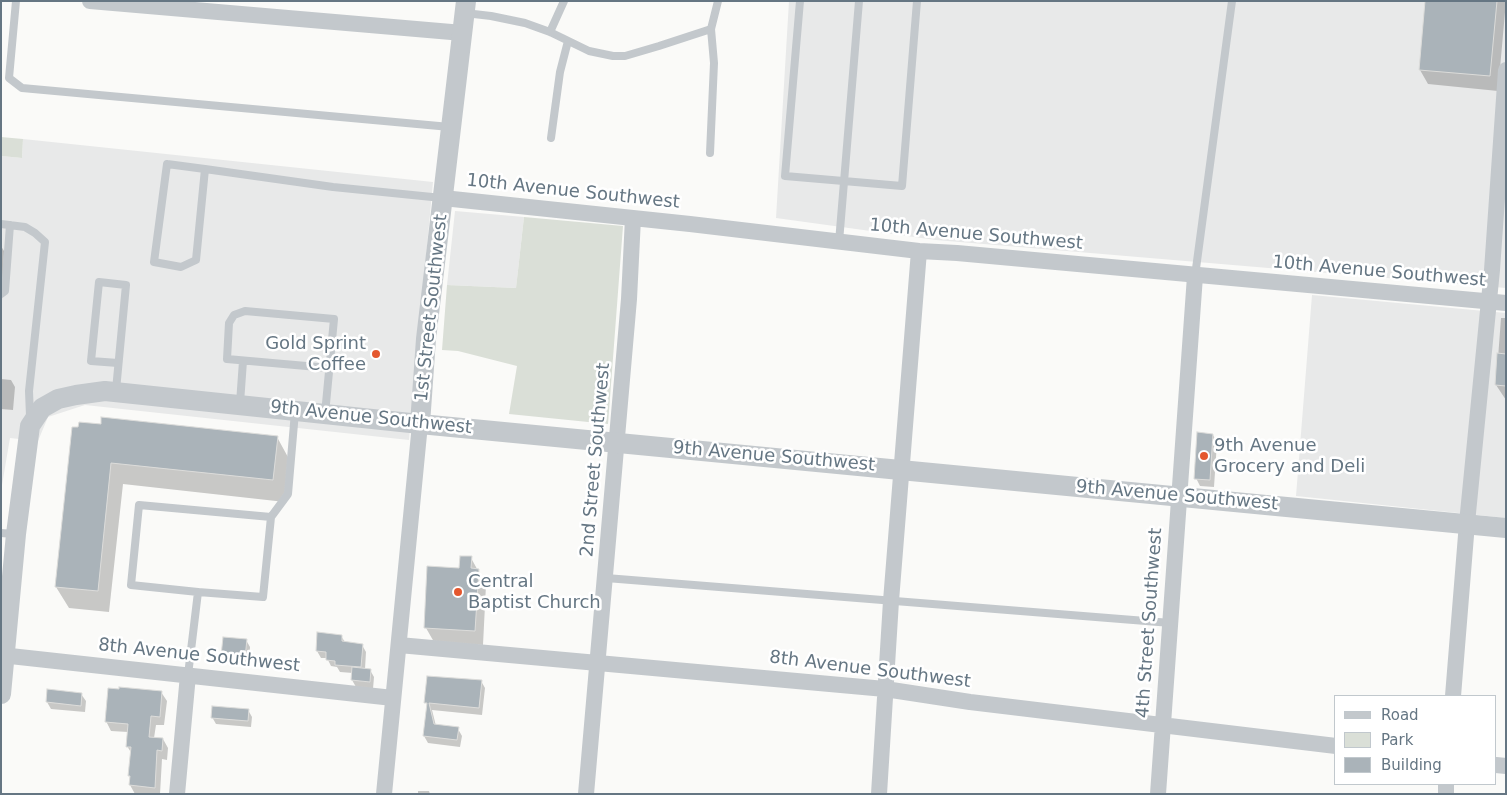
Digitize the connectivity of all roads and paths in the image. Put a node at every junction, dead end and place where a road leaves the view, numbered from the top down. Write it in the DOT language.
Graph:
graph roads {
  1 [pos="16,1"];
  2 [pos="90,1"];
  3 [pos="564,1"];
  4 [pos="718,1"];
  5 [pos="800,1"];
  6 [pos="859,1"];
  7 [pos="917,1"];
  8 [pos="1232,1"];
  9 [pos="465,7"];
  10 [pos="711,29"];
  11 [pos="550,32"];
  12 [pos="462,33"];
  13 [pos="568,41"];
  14 [pos="1506,70"];
  15 [pos="451,127"];
  16 [pos="551,138"];
  17 [pos="710,153"];
  18 [pos="205,169"];
  19 [pos="844,181"];
  20 [pos="443,198"];
  21 [pos="633,218"];
  22 [pos="1,224"];
  23 [pos="10,225"];
  24 [pos="839,242"];
  25 [pos="919,251"];
  26 [pos="1195,276"];
  27 [pos="1,294"];
  28 [pos="1489,302"];
  29 [pos="1506,303"];
  30 [pos="243,360"];
  31 [pos="118,363"];
  32 [pos="329,368"];
  33 [pos="116,392"];
  34 [pos="240,405"];
  35 [pos="295,411"];
  36 [pos="325,414"];
  37 [pos="420,424"];
  38 [pos="30,426"];
  39 [pos="617,442"];
  40 [pos="901,470"];
  41 [pos="1179,496"];
  42 [pos="271,517"];
  43 [pos="1467,524"];
  44 [pos="1506,528"];
  45 [pos="9,534"];
  46 [pos="606,578"];
  47 [pos="198,592"];
  48 [pos="891,601"];
  49 [pos="1171,623"];
  50 [pos="399,646"];
  51 [pos="3,655"];
  52 [pos="598,663"];
  53 [pos="188,675"];
  54 [pos="885,689"];
  55 [pos="1,694"];
  56 [pos="1453,695"];
  57 [pos="393,698"];
  58 [pos="1163,725"];
  59 [pos="1334,746"];
  60 [pos="177,794"];
  61 [pos="384,794"];
  62 [pos="586,794"];
  63 [pos="879,794"];
  64 [pos="1158,794"];
  1 -- 15 [label="lane"];
  2 -- 12 [label="street"];
  3 -- 11 [label="lane"];
  4 -- 10 [label="lane"];
  5 -- 19 [label="lane"];
  6 -- 19 [label="lane"];
  7 -- 19 [label="lane"];
  8 -- 26 [label="lane"];
  9 -- 11 [label="lane"];
  9 -- 12 [label="street, 1st Street Southwest"];
  10 -- 13 [label="lane"];
  10 -- 17 [label="lane"];
  11 -- 13 [label="lane"];
  12 -- 15 [label="street, 1st Street Southwest"];
  13 -- 16 [label="lane"];
  14 -- 28 [label="street"];
  15 -- 20 [label="street, 1st Street Southwest"];
  18 -- 18 [label="lane"];
  18 -- 20 [label="lane"];
  19 -- 24 [label="lane"];
  20 -- 21 [label="street, 10th Avenue Southwest"];
  20 -- 37 [label="street, 1st Street Southwest"];
  21 -- 24 [label="street, 10th Avenue Southwest"];
  21 -- 39 [label="street, 2nd Street Southwest"];
  22 -- 23 [label="lane"];
  23 -- 27 [label="lane"];
  23 -- 38 [label="lane"];
  24 -- 25 [label="street, 10th Avenue Southwest"];
  25 -- 26 [label="street, 10th Avenue Southwest"];
  25 -- 40 [label="street"];
  26 -- 28 [label="street, 10th Avenue Southwest"];
  26 -- 41 [label="street, 4th Street Southwest"];
  28 -- 29 [label="street, 10th Avenue Southwest"];
  28 -- 43 [label="street"];
  30 -- 32 [label="lane"];
  30 -- 32 [label="lane"];
  30 -- 34 [label="lane"];
  31 -- 31 [label="lane"];
  31 -- 33 [label="lane"];
  32 -- 36 [label="lane"];
  33 -- 34 [label="street, 9th Avenue Southwest"];
  33 -- 38 [label="street, 9th Avenue Southwest"];
  34 -- 35 [label="street, 9th Avenue Southwest"];
  35 -- 36 [label="street, 9th Avenue Southwest"];
  35 -- 42 [label="lane"];
  36 -- 37 [label="street, 9th Avenue Southwest"];
  37 -- 39 [label="street, 9th Avenue Southwest"];
  37 -- 50 [label="street, 1st Street Southwest"];
  38 -- 45 [label="street"];
  39 -- 40 [label="street, 9th Avenue Southwest"];
  39 -- 46 [label="street, 2nd Street Southwest"];
  40 -- 41 [label="street, 9th Avenue Southwest"];
  40 -- 48 [label="street"];
  41 -- 43 [label="street, 9th Avenue Southwest"];
  41 -- 49 [label="street, 4th Street Southwest"];
  42 -- 47 [label="lane"];
  42 -- 47 [label="lane"];
  43 -- 44 [label="street, 9th Avenue Southwest"];
  43 -- 56 [label="street"];
  45 -- 51 [label="street"];
  46 -- 48 [label="lane"];
  46 -- 52 [label="street, 2nd Street Southwest"];
  47 -- 53 [label="lane"];
  48 -- 49 [label="lane"];
  48 -- 54 [label="street"];
  49 -- 58 [label="street, 4th Street Southwest"];
  50 -- 52 [label="street, 8th Avenue Southwest"];
  50 -- 57 [label="street, 1st Street Southwest"];
  51 -- 53 [label="street, 8th Avenue Southwest"];
  51 -- 55 [label="street"];
  52 -- 54 [label="street, 8th Avenue Southwest"];
  52 -- 62 [label="street, 2nd Street Southwest"];
  53 -- 57 [label="street, 8th Avenue Southwest"];
  53 -- 60 [label="street"];
  54 -- 58 [label="street, 8th Avenue Southwest"];
  54 -- 63 [label="street"];
  57 -- 61 [label="street, 1st Street Southwest"];
  58 -- 59 [label="street, 8th Avenue Southwest"];
  58 -- 64 [label="street, 4th Street Southwest"];
}
